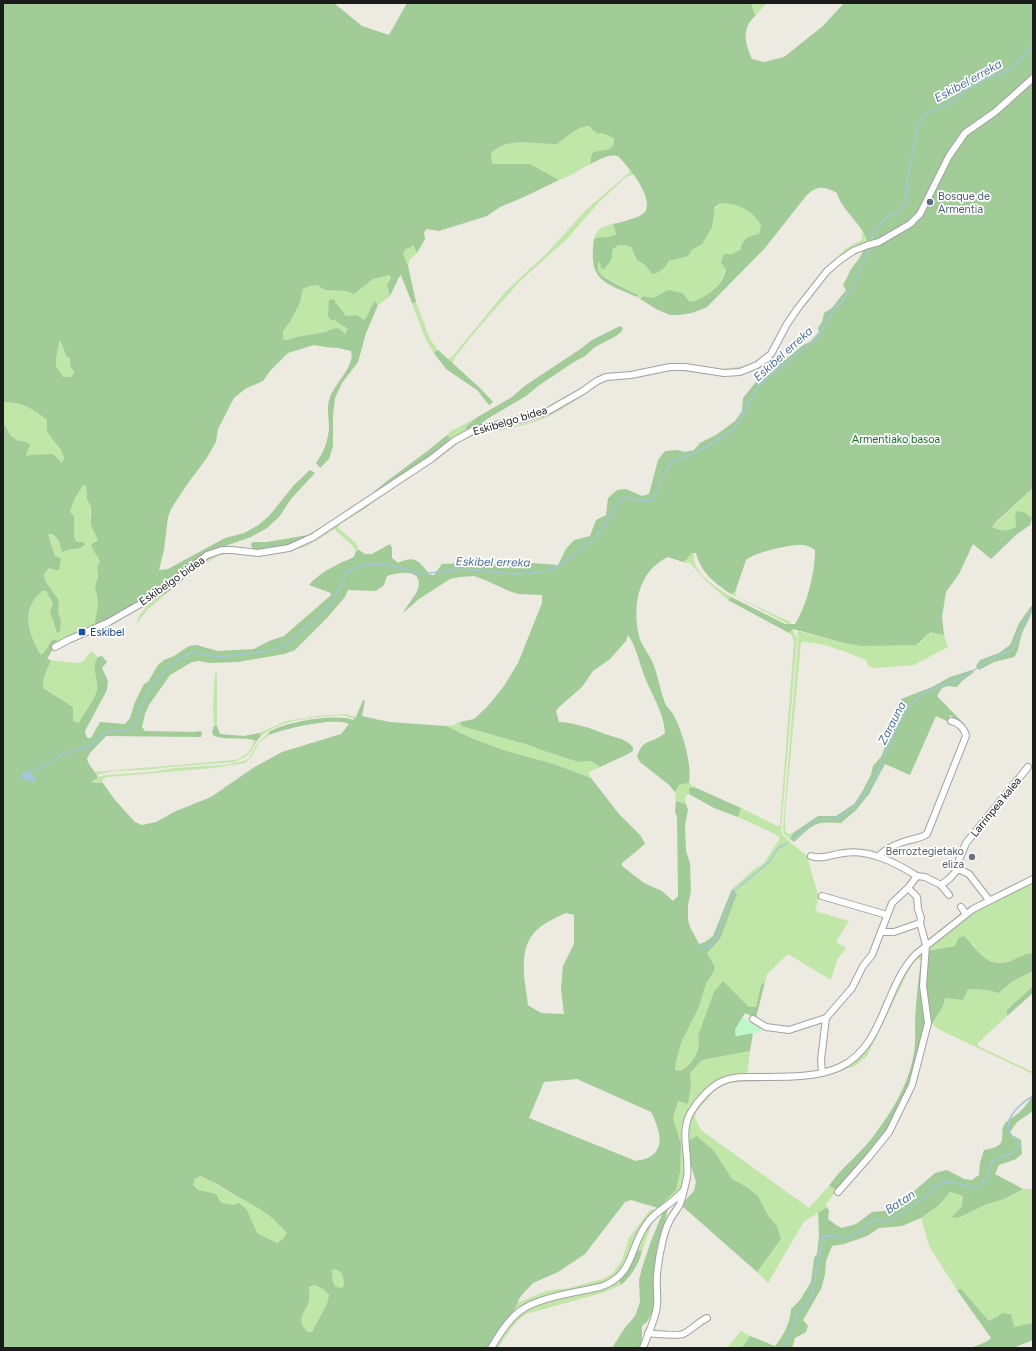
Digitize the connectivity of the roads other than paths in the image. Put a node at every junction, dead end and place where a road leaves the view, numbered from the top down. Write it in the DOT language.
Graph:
graph roads {
  1 [pos="1033,78"];
  2 [pos="55,647"];
  3 [pos="951,721"];
  4 [pos="1028,767"];
  5 [pos="810,856"];
  6 [pos="879,856"];
  7 [pos="958,869"];
  8 [pos="917,876"];
  9 [pos="1033,879"];
  10 [pos="941,885"];
  11 [pos="908,888"];
  12 [pos="949,895"];
  13 [pos="822,896"];
  14 [pos="989,900"];
  15 [pos="961,908"];
  16 [pos="966,914"];
  17 [pos="887,915"];
  18 [pos="920,923"];
  19 [pos="881,932"];
  20 [pos="926,945"];
  21 [pos="826,1018"];
  22 [pos="752,1019"];
  23 [pos="822,1072"];
  24 [pos="683,1191"];
  25 [pos="838,1192"];
  26 [pos="707,1318"];
  27 [pos="648,1333"];
  28 [pos="491,1348"];
  29 [pos="643,1348"];
  1 -- 2 [label="street, Eskibelgo bidea"];
  3 -- 6 [label="street"];
  4 -- 7 [label="street, Larrinpea kalea"];
  5 -- 6 [label="street"];
  6 -- 8 [label="street"];
  7 -- 10 [label="street"];
  7 -- 14 [label="street"];
  8 -- 10 [label="street"];
  8 -- 11 [label="street"];
  9 -- 14 [label="street"];
  10 -- 12 [label="street"];
  11 -- 17 [label="street"];
  11 -- 18 [label="street"];
  13 -- 17 [label="street"];
  14 -- 16 [label="street"];
  15 -- 16 [label="street"];
  16 -- 20 [label="street"];
  17 -- 19 [label="street"];
  18 -- 19 [label="street"];
  18 -- 20 [label="street"];
  19 -- 21 [label="street"];
  20 -- 23 [label="street"];
  20 -- 25 [label="street"];
  21 -- 22 [label="street"];
  21 -- 23 [label="street"];
  23 -- 24 [label="street"];
  24 -- 27 [label="street"];
  24 -- 28 [label="street"];
  26 -- 27 [label="street"];
  27 -- 29 [label="street"];
}
